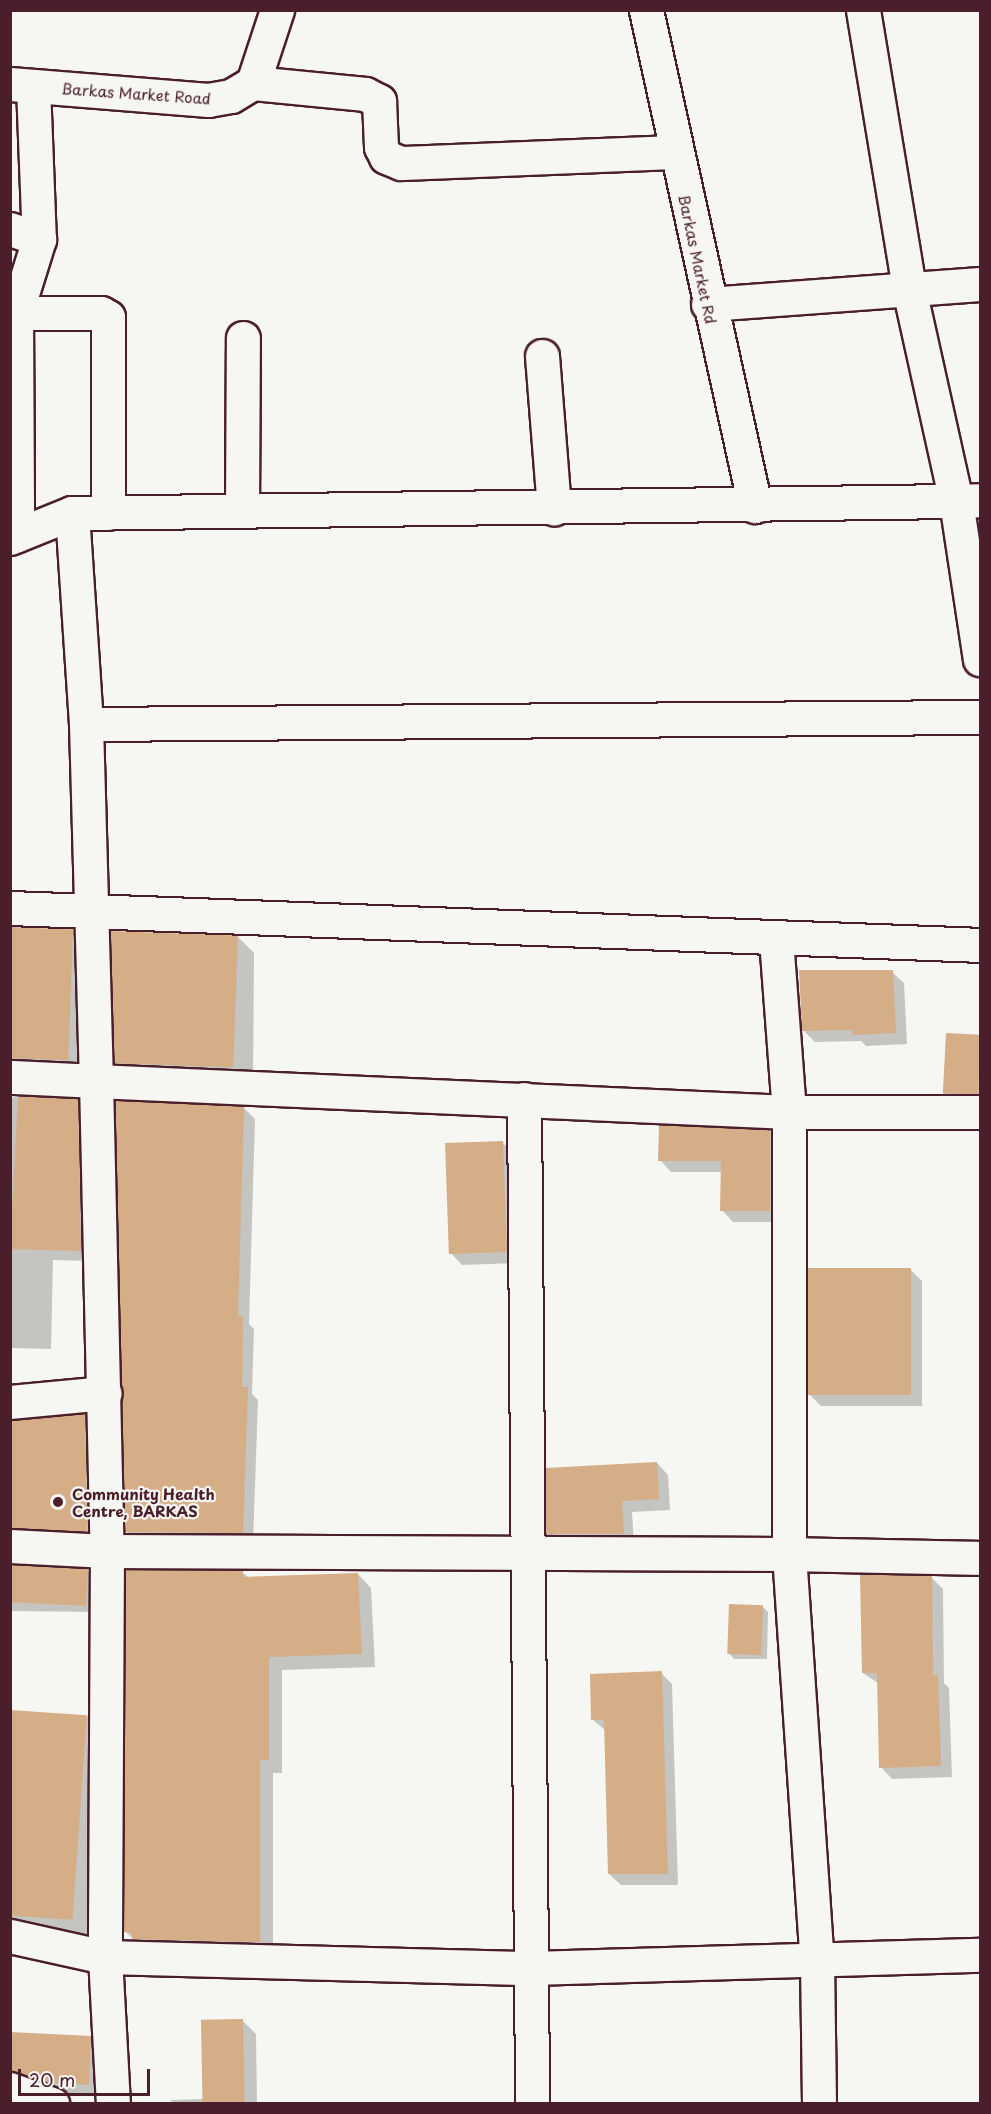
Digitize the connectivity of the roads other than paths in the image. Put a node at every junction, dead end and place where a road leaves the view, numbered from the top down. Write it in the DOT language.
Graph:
graph roads {
  1 [pos="277,10"];
  2 [pos="646,10"];
  3 [pos="863,10"];
  4 [pos="253,83"];
  5 [pos="22,85"];
  6 [pos="675,152"];
  7 [pos="25,234"];
  8 [pos="981,284"];
  9 [pos="909,290"];
  10 [pos="708,304"];
  11 [pos="16,313"];
  12 [pos="243,338"];
  13 [pos="542,356"];
  14 [pos="14,484"];
  15 [pos="968,501"];
  16 [pos="755,506"];
  17 [pos="554,509"];
  18 [pos="242,511"];
  19 [pos="72,513"];
  20 [pos="108,513"];
  21 [pos="14,537"];
  22 [pos="981,659"];
  23 [pos="981,717"];
  24 [pos="86,724"];
  25 [pos="10,908"];
  26 [pos="89,910"];
  27 [pos="776,939"];
  28 [pos="981,945"];
  29 [pos="10,1077"];
  30 [pos="96,1081"];
  31 [pos="524,1099"];
  32 [pos="789,1112"];
  33 [pos="981,1112"];
  34 [pos="105,1393"];
  35 [pos="10,1402"];
  36 [pos="10,1546"];
  37 [pos="526,1550"];
  38 [pos="107,1551"];
  39 [pos="789,1554"];
  40 [pos="981,1558"];
  41 [pos="10,1936"];
  42 [pos="981,1954"];
  43 [pos="105,1957"];
  44 [pos="817,1960"];
  45 [pos="531,1968"];
  46 [pos="10,2089"];
  47 [pos="52,2103"];
  48 [pos="113,2103"];
  49 [pos="532,2103"];
  50 [pos="819,2103"];
  1 -- 4 [label="street"];
  2 -- 6 [label="street, Barkas Market Rd"];
  3 -- 9 [label="street"];
  4 -- 5 [label="street, Barkas Market Road"];
  4 -- 6 [label="street"];
  5 -- 7 [label="street"];
  6 -- 10 [label="street, Barkas Market Rd"];
  7 -- 11 [label="street"];
  8 -- 9 [label="street"];
  9 -- 10 [label="street"];
  9 -- 15 [label="street"];
  10 -- 16 [label="street, Barkas Market Rd"];
  11 -- 14 [label="street"];
  11 -- 20 [label="street"];
  12 -- 18 [label="street"];
  13 -- 17 [label="street"];
  14 -- 21 [label="street"];
  15 -- 16 [label="street"];
  15 -- 22 [label="street"];
  16 -- 17 [label="street"];
  17 -- 18 [label="street"];
  18 -- 20 [label="street"];
  19 -- 20 [label="street"];
  19 -- 21 [label="street"];
  19 -- 24 [label="street"];
  23 -- 24 [label="street"];
  24 -- 26 [label="street"];
  25 -- 26 [label="street"];
  26 -- 27 [label="street"];
  26 -- 30 [label="street"];
  27 -- 28 [label="street"];
  27 -- 32 [label="street"];
  29 -- 30 [label="street"];
  30 -- 31 [label="street"];
  30 -- 34 [label="street"];
  31 -- 32 [label="street"];
  31 -- 37 [label="street"];
  32 -- 33 [label="street"];
  32 -- 39 [label="street"];
  34 -- 35 [label="street"];
  34 -- 38 [label="street"];
  36 -- 38 [label="street"];
  37 -- 38 [label="street"];
  37 -- 39 [label="street"];
  37 -- 45 [label="street"];
  38 -- 43 [label="street"];
  39 -- 40 [label="street"];
  39 -- 44 [label="street"];
  41 -- 43 [label="street"];
  42 -- 44 [label="street"];
  43 -- 45 [label="street"];
  43 -- 48 [label="street"];
  44 -- 45 [label="street"];
  44 -- 50 [label="street"];
  45 -- 49 [label="street"];
  46 -- 47 [label="street"];
}
